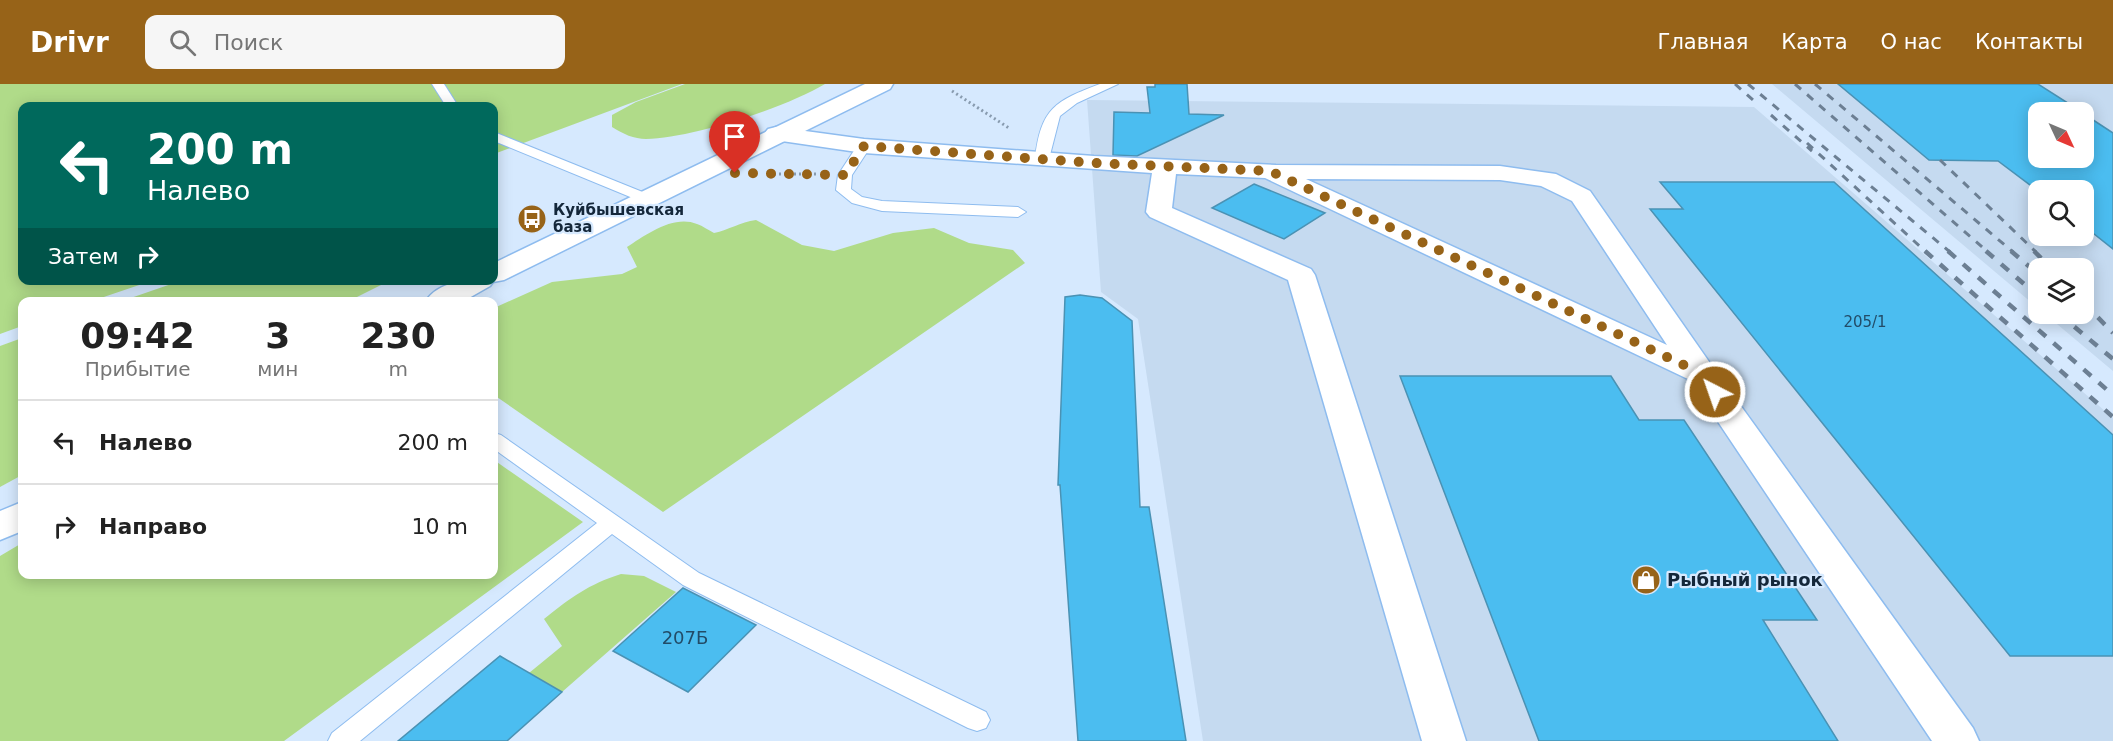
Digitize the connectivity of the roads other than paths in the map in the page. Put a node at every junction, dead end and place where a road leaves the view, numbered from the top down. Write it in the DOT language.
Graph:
graph roads {
  1 [pos="438,84"];
  2 [pos="882,84"];
  3 [pos="1112,84"];
  4 [pos="449,102"];
  5 [pos="776,134"];
  6 [pos="498,138"];
  7 [pos="864,146"];
  8 [pos="1042,154"];
  9 [pos="1165,166"];
  10 [pos="1270,171"];
  11 [pos="645,198"];
  12 [pos="1018,212"];
  13 [pos="498,272"];
  14 [pos="471,285"];
  15 [pos="448,297"];
  16 [pos="1701,373"];
  17 [pos="498,443"];
  18 [pos="18,517"];
  19 [pos="612,524"];
  20 [pos="0,526"];
  21 [pos="977,720"];
  22 [pos="341,741"];
  23 [pos="1444,741"];
  24 [pos="1957,741"];
  1 -- 4 [label="lane"];
  2 -- 5 [label="street"];
  3 -- 8 [label="lane"];
  5 -- 7 [label="street"];
  5 -- 11 [label="street"];
  6 -- 11 [label="lane"];
  7 -- 8 [label="street"];
  7 -- 12 [label="lane"];
  8 -- 9 [label="street"];
  9 -- 10 [label="street"];
  9 -- 23 [label="street"];
  10 -- 16 [label="street"];
  10 -- 16 [label="street"];
  11 -- 13 [label="street"];
  14 -- 15 [label="street"];
  16 -- 24 [label="street"];
  17 -- 19 [label="lane"];
  18 -- 20 [label="street"];
  19 -- 21 [label="lane"];
  19 -- 22 [label="lane"];
}
